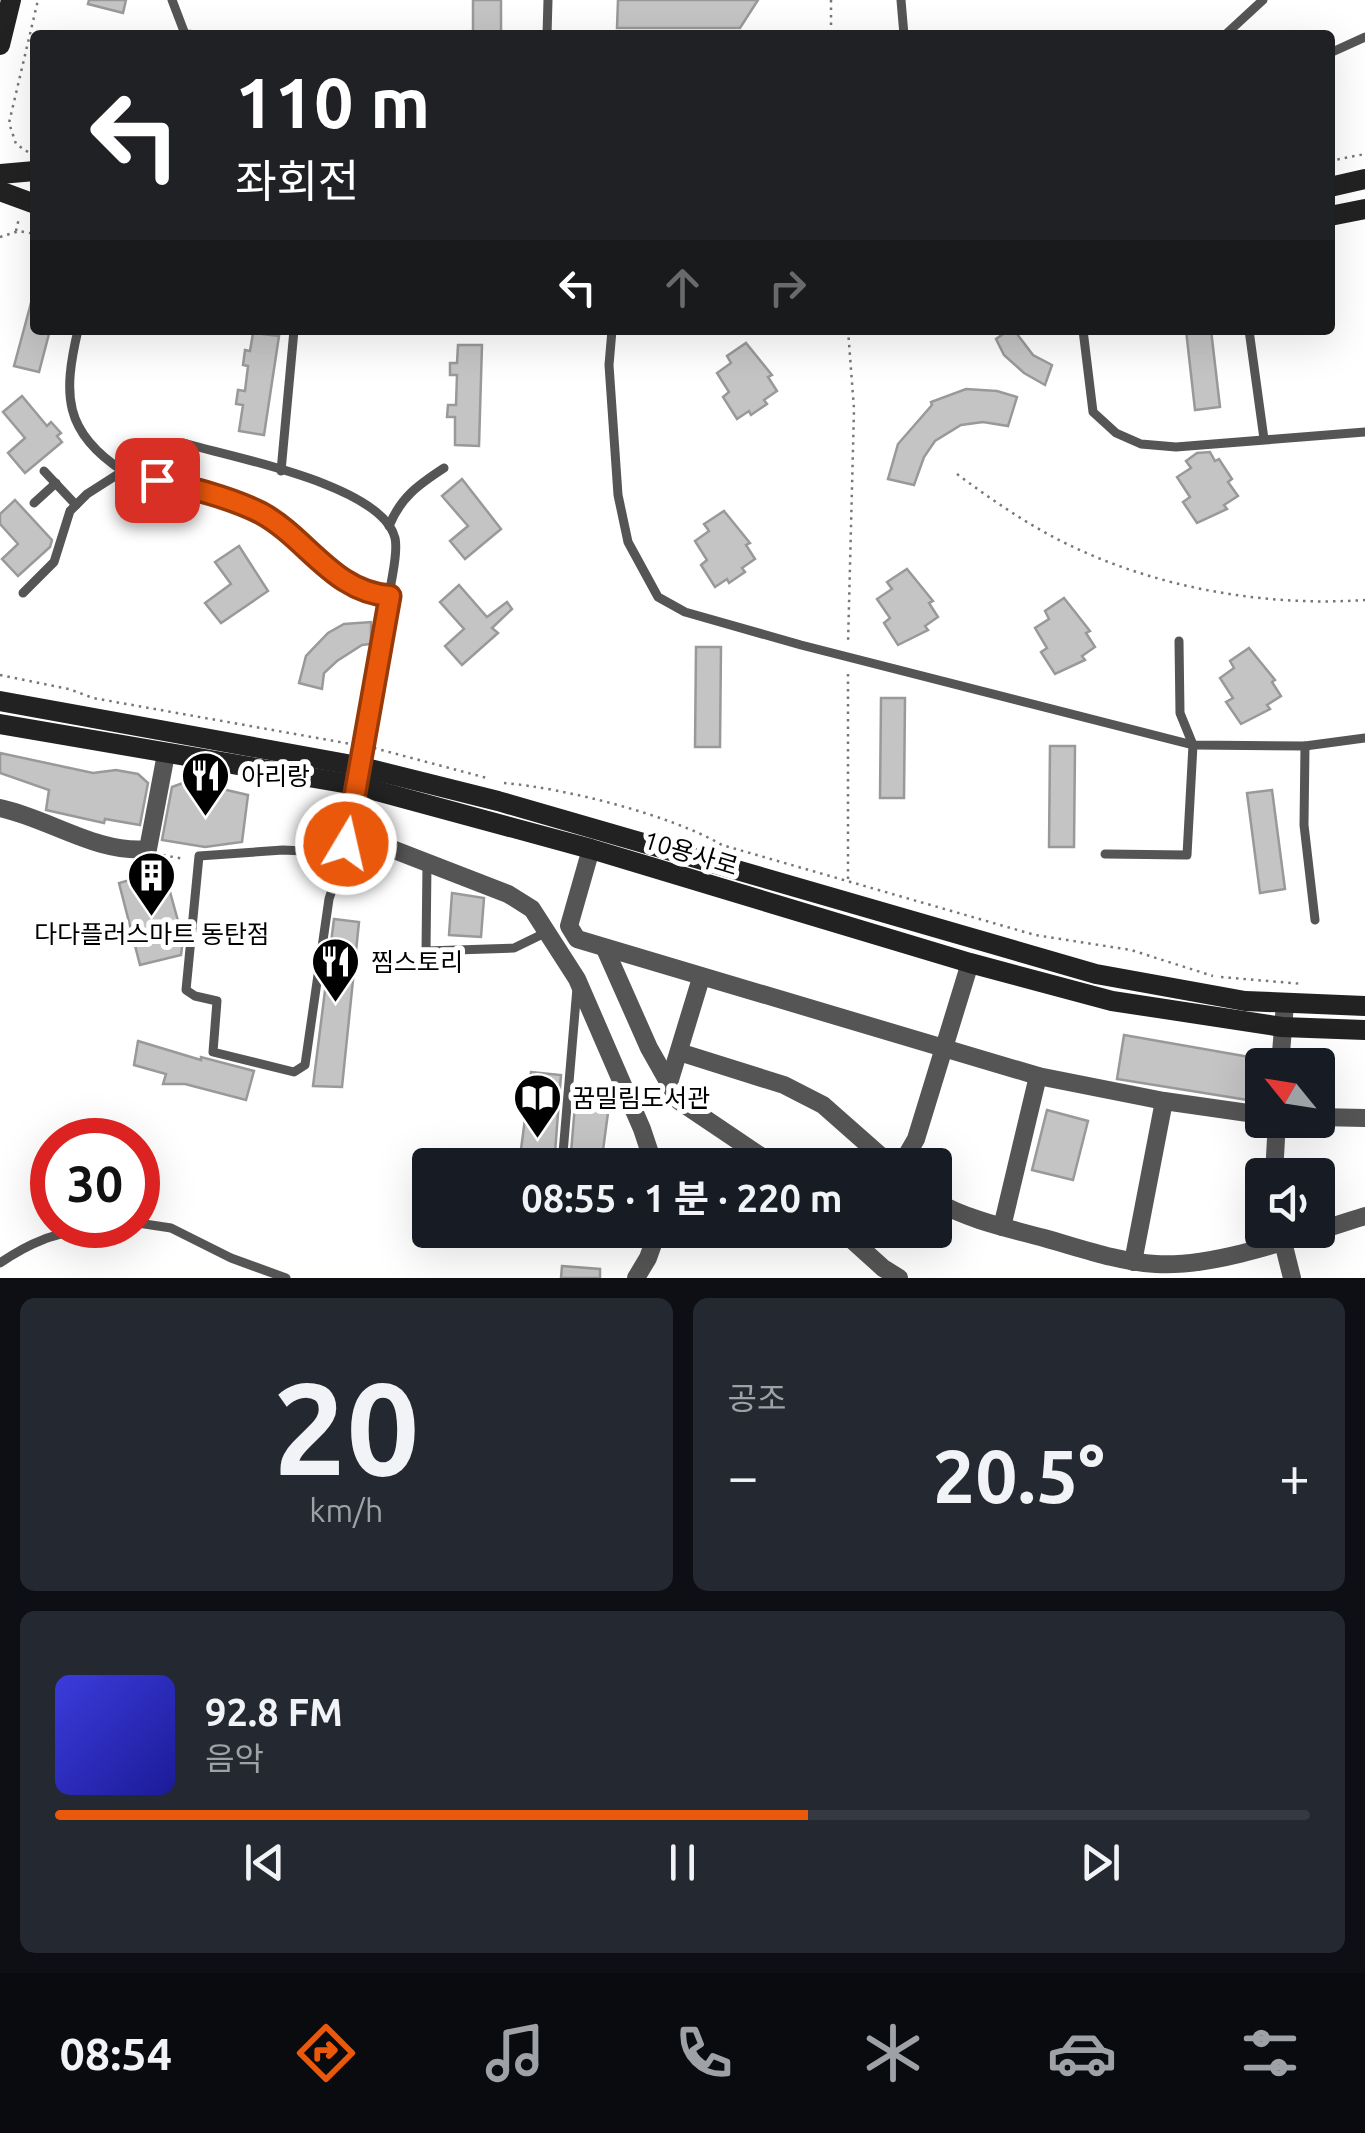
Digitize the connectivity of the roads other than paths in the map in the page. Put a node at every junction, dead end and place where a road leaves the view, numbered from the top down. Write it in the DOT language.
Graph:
graph roads {
  1 [pos="11,0"];
  2 [pos="172,0"];
  3 [pos="548,0"];
  4 [pos="901,0"];
  5 [pos="1263,0"];
  6 [pos="183,30"];
  7 [pos="548,30"];
  8 [pos="904,30"];
  9 [pos="1230,30"];
  10 [pos="1365,37"];
  11 [pos="0,45"];
  12 [pos="1335,51"];
  13 [pos="30,172"];
  14 [pos="0,174"];
  15 [pos="1365,180"];
  16 [pos="1335,186"];
  17 [pos="0,191"];
  18 [pos="30,202"];
  19 [pos="1365,209"];
  20 [pos="1335,215"];
  21 [pos="77,335"];
  22 [pos="294,335"];
  23 [pos="612,335"];
  24 [pos="1084,335"];
  25 [pos="1250,335"];
  26 [pos="1365,432"];
  27 [pos="1264,438"];
  28 [pos="183,443"];
  29 [pos="209,450"];
  30 [pos="206,463"];
  31 [pos="444,468"];
  32 [pos="44,470"];
  33 [pos="123,471"];
  34 [pos="281,471"];
  35 [pos="56,483"];
  36 [pos="34,503"];
  37 [pos="76,505"];
  38 [pos="389,526"];
  39 [pos="23,593"];
  40 [pos="390,596"];
  41 [pos="1179,641"];
  42 [pos="0,700"];
  43 [pos="0,724"];
  44 [pos="1365,738"];
  45 [pos="1193,745"];
  46 [pos="1305,746"];
  47 [pos="166,754"];
  48 [pos="356,776"];
  49 [pos="0,808"];
  50 [pos="348,832"];
  51 [pos="591,849"];
  52 [pos="344,854"];
  53 [pos="1105,854"];
  54 [pos="427,861"];
  55 [pos="1314,920"];
  56 [pos="549,931"];
  57 [pos="606,951"];
  58 [pos="970,963"];
  59 [pos="701,978"];
  60 [pos="577,979"];
  61 [pos="1285,1004"];
  62 [pos="1365,1006"];
  63 [pos="1282,1027"];
  64 [pos="1365,1030"];
  65 [pos="1281,1048"];
  66 [pos="946,1049"];
  67 [pos="679,1052"];
  68 [pos="1038,1076"];
  69 [pos="669,1083"];
  70 [pos="1164,1102"];
  71 [pos="1245,1112"];
  72 [pos="1335,1117"];
  73 [pos="1365,1118"];
  74 [pos="563,1148"];
  75 [pos="648,1148"];
  76 [pos="749,1148"];
  77 [pos="872,1148"];
  78 [pos="911,1148"];
  79 [pos="952,1210"];
  80 [pos="1365,1216"];
  81 [pos="1335,1223"];
  82 [pos="160,1226"];
  83 [pos="1002,1227"];
  84 [pos="30,1243"];
  85 [pos="1245,1246"];
  86 [pos="652,1248"];
  87 [pos="861,1248"];
  88 [pos="1285,1248"];
  89 [pos="1134,1262"];
  90 [pos="0,1263"];
  91 [pos="286,1278"];
  92 [pos="636,1278"];
  93 [pos="899,1278"];
  94 [pos="1292,1278"];
  1 -- 11 [label="street"];
  2 -- 6 [label="lane"];
  3 -- 7 [label="lane"];
  4 -- 8 [label="lane"];
  5 -- 9 [label="lane"];
  10 -- 12 [label="lane"];
  13 -- 14 [label="street"];
  15 -- 16 [label="street"];
  17 -- 18 [label="street"];
  19 -- 20 [label="street"];
  21 -- 33 [label="lane"];
  22 -- 34 [label="lane"];
  23 -- 45 [label="lane"];
  24 -- 27 [label="lane"];
  25 -- 27 [label="lane"];
  26 -- 27 [label="lane"];
  28 -- 29 [label="lane"];
  29 -- 30 [label="lane"];
  29 -- 34 [label="lane"];
  31 -- 38 [label="lane"];
  32 -- 35 [label="lane"];
  33 -- 37 [label="lane"];
  33 -- 40 [label="lane"];
  34 -- 38 [label="lane"];
  35 -- 36 [label="lane"];
  35 -- 37 [label="lane"];
  37 -- 39 [label="lane"];
  38 -- 40 [label="lane"];
  40 -- 48 [label="lane"];
  41 -- 45 [label="lane"];
  42 -- 48 [label="street, 10용사로"];
  43 -- 47 [label="street, 10용사로"];
  44 -- 46 [label="lane"];
  45 -- 46 [label="lane"];
  45 -- 53 [label="lane"];
  46 -- 55 [label="lane"];
  47 -- 48 [label="street, 10용사로"];
  47 -- 49 [label="street"];
  48 -- 50 [label="street"];
  48 -- 51 [label="street, 10용사로"];
  48 -- 61 [label="street, 10용사로"];
  50 -- 52 [label="street"];
  50 -- 54 [label="street"];
  51 -- 57 [label="street"];
  51 -- 58 [label="street, 10용사로"];
  52 -- 52 [label="lane"];
  54 -- 56 [label="street"];
  54 -- 56 [label="lane"];
  56 -- 60 [label="street"];
  57 -- 59 [label="street"];
  57 -- 69 [label="street"];
  58 -- 63 [label="street, 10용사로"];
  58 -- 66 [label="street"];
  59 -- 66 [label="street"];
  59 -- 67 [label="street"];
  60 -- 74 [label="lane"];
  60 -- 75 [label="street"];
  61 -- 62 [label="street, 10용사로"];
  61 -- 63 [label="street"];
  63 -- 64 [label="street, 10용사로"];
  63 -- 65 [label="street"];
  66 -- 68 [label="street"];
  66 -- 78 [label="street"];
  67 -- 69 [label="street"];
  67 -- 77 [label="street"];
  68 -- 70 [label="street"];
  68 -- 83 [label="street"];
  69 -- 76 [label="street"];
  70 -- 71 [label="street"];
  70 -- 89 [label="street"];
  72 -- 73 [label="street"];
  79 -- 83 [label="street"];
  80 -- 81 [label="street"];
  82 -- 91 [label="lane"];
  83 -- 89 [label="street"];
  84 -- 90 [label="lane"];
  85 -- 89 [label="street"];
  86 -- 92 [label="street"];
  87 -- 93 [label="street"];
  88 -- 94 [label="street"];
}
